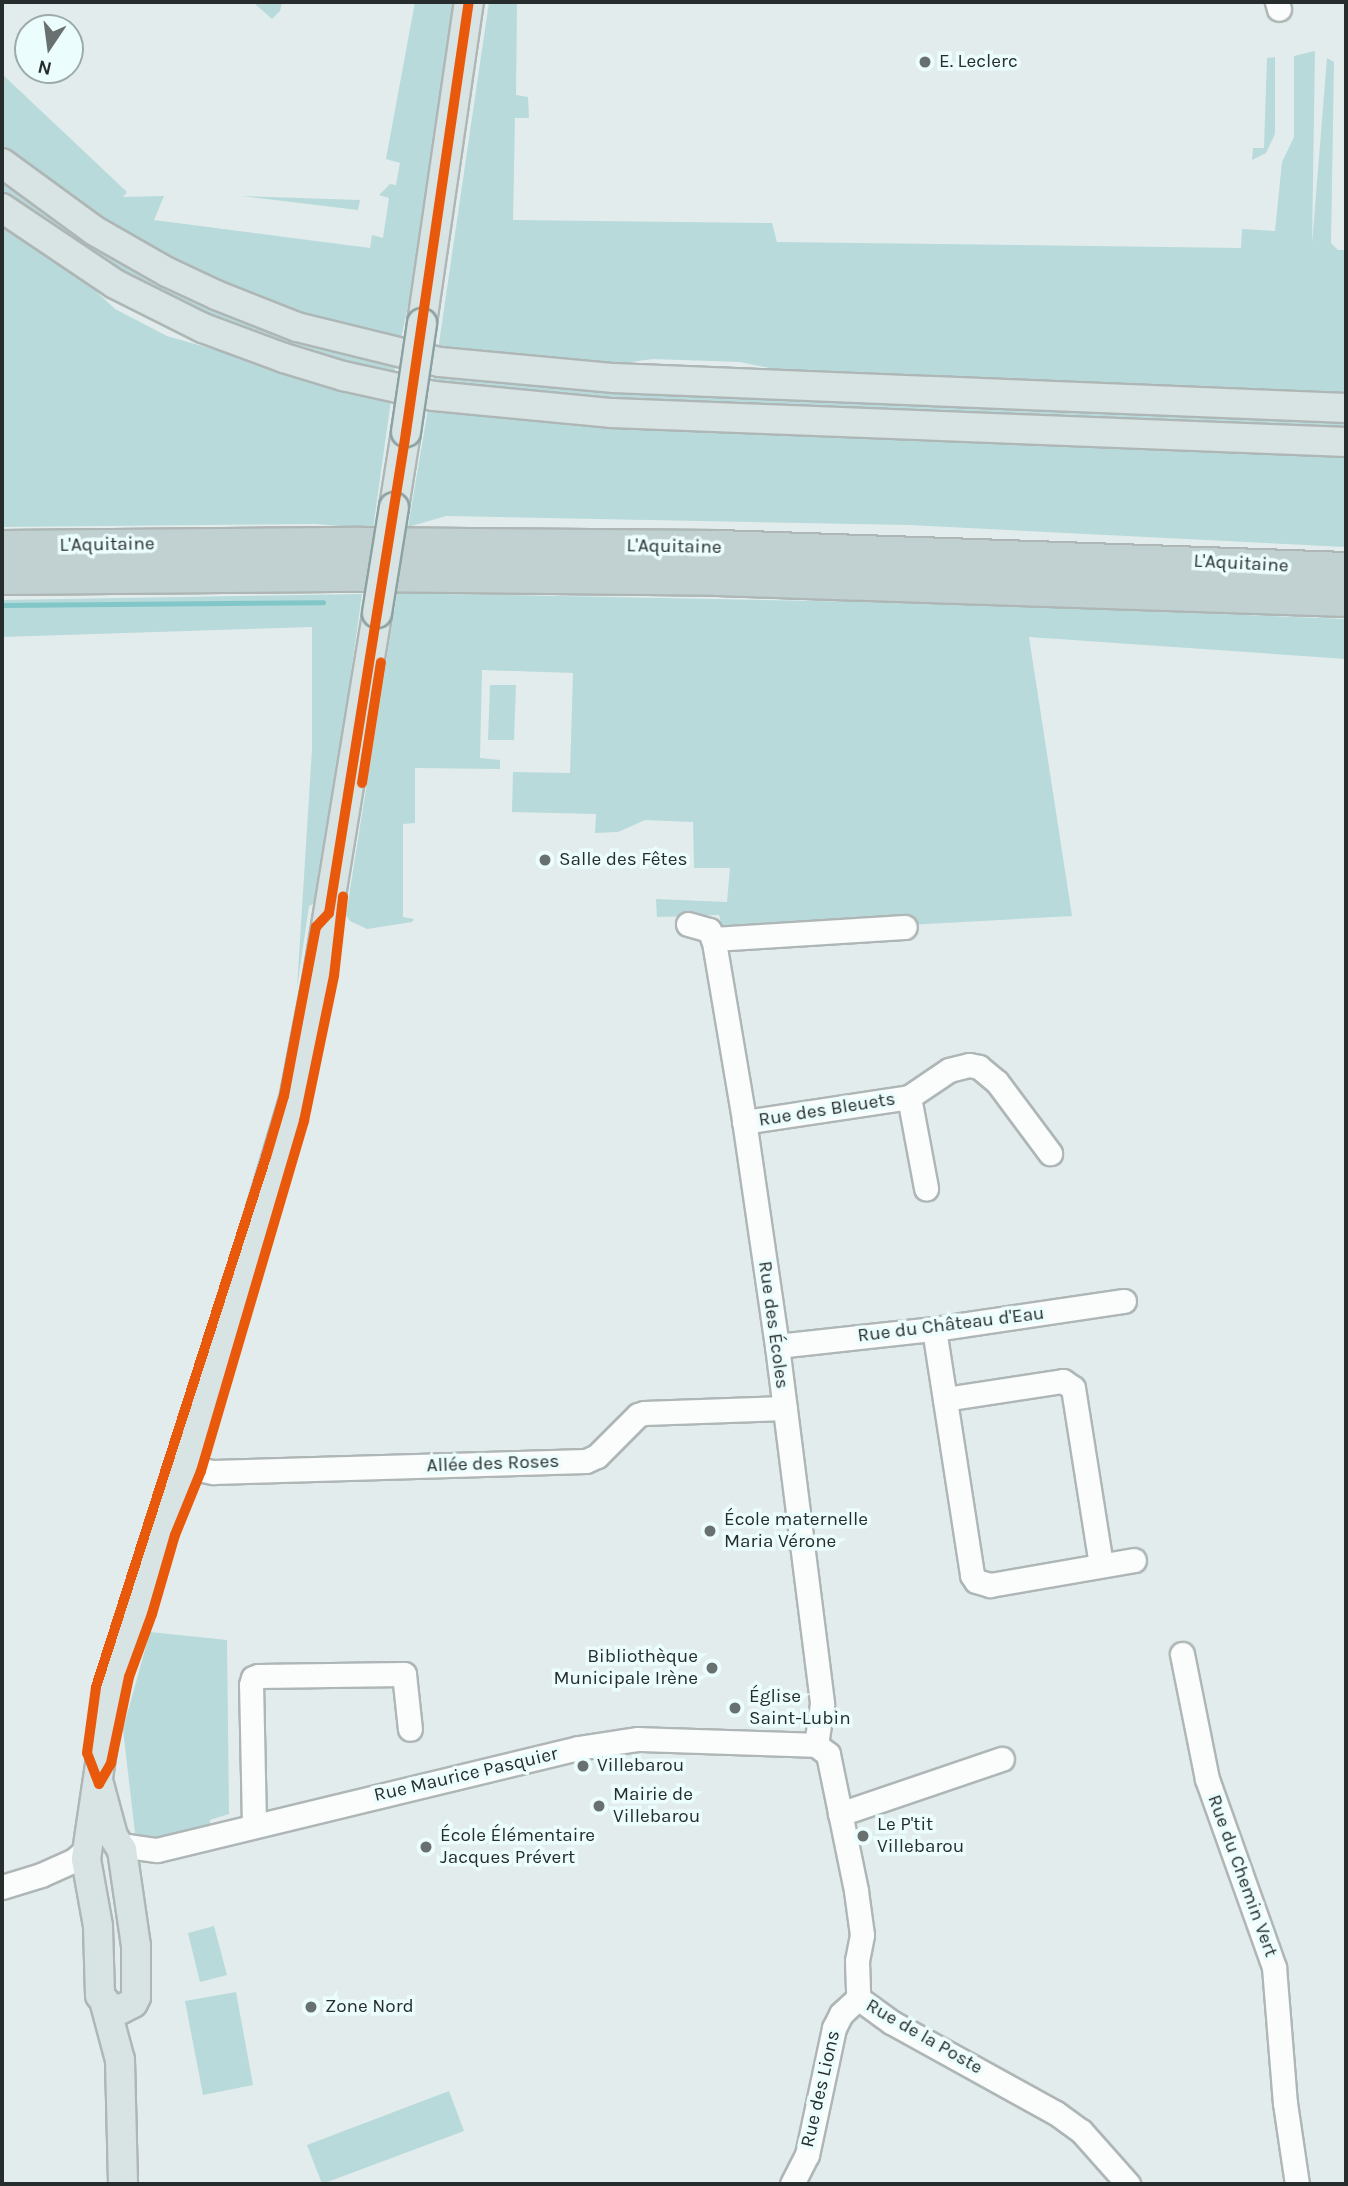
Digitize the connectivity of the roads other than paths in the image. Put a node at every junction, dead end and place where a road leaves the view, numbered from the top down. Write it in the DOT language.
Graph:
graph roads {
  1 [pos="469,2"];
  2 [pos="2,163"];
  3 [pos="2,208"];
  4 [pos="1346,408"];
  5 [pos="1346,442"];
  6 [pos="2,547"];
  7 [pos="1346,569"];
  8 [pos="2,577"];
  9 [pos="1346,599"];
  10 [pos="688,924"];
  11 [pos="905,927"];
  12 [pos="713,939"];
  13 [pos="909,1097"];
  14 [pos="744,1122"];
  15 [pos="1050,1153"];
  16 [pos="926,1188"];
  17 [pos="1124,1301"];
  18 [pos="934,1329"];
  19 [pos="777,1346"];
  20 [pos="945,1399"];
  21 [pos="785,1408"];
  22 [pos="184,1466"];
  23 [pos="1134,1560"];
  24 [pos="1101,1565"];
  25 [pos="1182,1654"];
  26 [pos="410,1729"];
  27 [pos="816,1745"];
  28 [pos="1002,1759"];
  29 [pos="840,1814"];
  30 [pos="254,1825"];
  31 [pos="107,1849"];
  32 [pos="41,1875"];
  33 [pos="90,1881"];
  34 [pos="2,1887"];
  35 [pos="858,1998"];
  36 [pos="133,2003"];
  37 [pos="105,2004"];
  38 [pos="120,2060"];
  39 [pos="123,2184"];
  40 [pos="792,2184"];
  41 [pos="1128,2184"];
  42 [pos="1297,2184"];
  1 -- 22 [label="main road, bridge"];
  2 -- 4 [label="main road"];
  3 -- 5 [label="main road"];
  6 -- 7 [label="highway, L'Aquitaine"];
  8 -- 9 [label="highway, L'Aquitaine"];
  10 -- 12 [label="street"];
  11 -- 12 [label="street"];
  12 -- 14 [label="street, Rue des Écoles"];
  13 -- 14 [label="street, Rue des Bleuets"];
  13 -- 15 [label="street, Rue des Bleuets"];
  13 -- 16 [label="street, Rue des Bleuets"];
  14 -- 19 [label="street, Rue des Écoles"];
  17 -- 18 [label="street, Rue du Château d'Eau"];
  18 -- 19 [label="street, Rue du Château d'Eau"];
  18 -- 20 [label="street"];
  19 -- 21 [label="street, Rue des Écoles"];
  20 -- 24 [label="street"];
  20 -- 24 [label="street"];
  21 -- 22 [label="street, Allée des Roses"];
  21 -- 27 [label="street, Rue des Écoles"];
  22 -- 31 [label="main road"];
  23 -- 24 [label="street"];
  25 -- 42 [label="street, Rue du Chemin Vert"];
  26 -- 30 [label="street"];
  27 -- 29 [label="street, Rue de la Poste"];
  27 -- 30 [label="street, Rue Maurice Pasquier"];
  28 -- 29 [label="street"];
  29 -- 35 [label="street, Rue de la Poste"];
  30 -- 31 [label="street, Rue Maurice Pasquier"];
  31 -- 32 [label="street"];
  31 -- 33 [label="main road"];
  31 -- 36 [label="main road"];
  32 -- 33 [label="street"];
  32 -- 34 [label="street"];
  33 -- 37 [label="main road"];
  35 -- 40 [label="street, Rue des Lions"];
  35 -- 41 [label="street, Rue de la Poste"];
  36 -- 37 [label="main road"];
  36 -- 38 [label="main road"];
  37 -- 38 [label="main road"];
  38 -- 39 [label="main road"];
}
